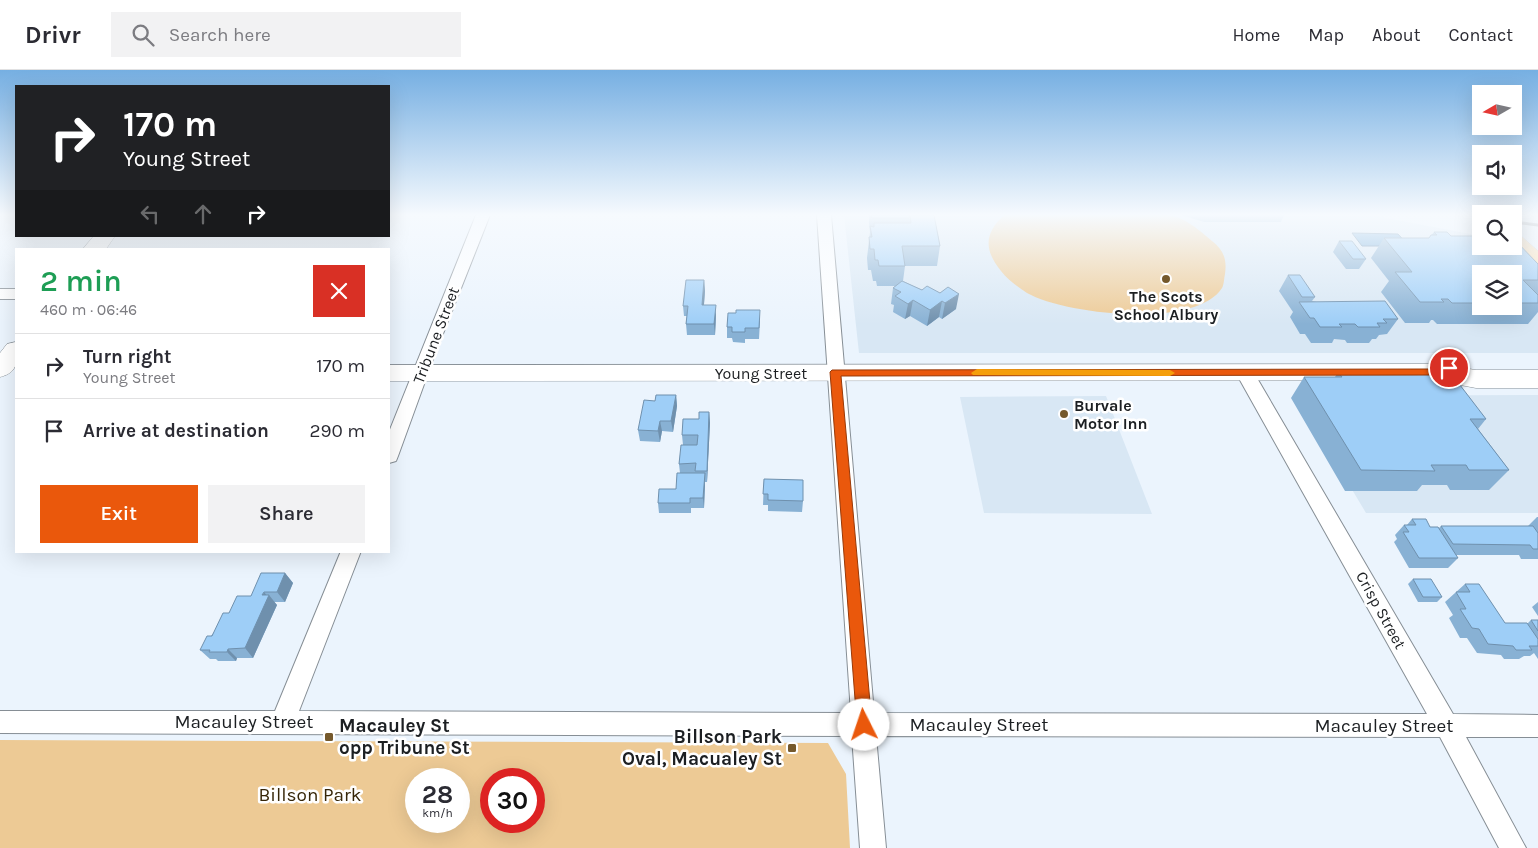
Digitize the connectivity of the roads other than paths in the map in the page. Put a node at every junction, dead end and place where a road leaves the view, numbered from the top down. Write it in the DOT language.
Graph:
graph roads {
  1 [pos="469,251"];
  2 [pos="826,251"];
  3 [pos="1530,251"];
  4 [pos="1538,263"];
  5 [pos="0,294"];
  6 [pos="15,294"];
  7 [pos="15,334"];
  8 [pos="0,351"];
  9 [pos="15,351"];
  10 [pos="1538,364"];
  11 [pos="0,369"];
  12 [pos="15,369"];
  13 [pos="390,372"];
  14 [pos="835,372"];
  15 [pos="1434,372"];
  16 [pos="420,373"];
  17 [pos="1245,373"];
  18 [pos="1538,379"];
  19 [pos="0,380"];
  20 [pos="15,381"];
  21 [pos="390,453"];
  22 [pos="350,553"];
  23 [pos="0,722"];
  24 [pos="283,722"];
  25 [pos="864,725"];
  26 [pos="1446,726"];
  27 [pos="1538,726"];
  28 [pos="873,848"];
  29 [pos="1512,848"];
  1 -- 16 [label="street, Tribune Street"];
  2 -- 14 [label="street"];
  3 -- 4 [label="main road"];
  5 -- 6 [label="street"];
  7 -- 8 [label="main road"];
  9 -- 11 [label="main road"];
  10 -- 15 [label="main road, Young Street"];
  11 -- 12 [label="main road"];
  13 -- 16 [label="main road, Young Street"];
  14 -- 16 [label="main road, Young Street"];
  14 -- 17 [label="main road, Young Street"];
  14 -- 25 [label="street"];
  15 -- 17 [label="main road, Young Street"];
  15 -- 18 [label="main road, Young Street"];
  16 -- 21 [label="street, Tribune Street"];
  17 -- 26 [label="street, Crisp Street"];
  19 -- 20 [label="main road"];
  22 -- 24 [label="street"];
  23 -- 24 [label="street, Macauley Street"];
  24 -- 25 [label="street, Macauley Street"];
  25 -- 26 [label="street, Macauley Street"];
  25 -- 28 [label="street"];
  26 -- 27 [label="street, Macauley Street"];
  26 -- 29 [label="street, Crisp Street"];
}
